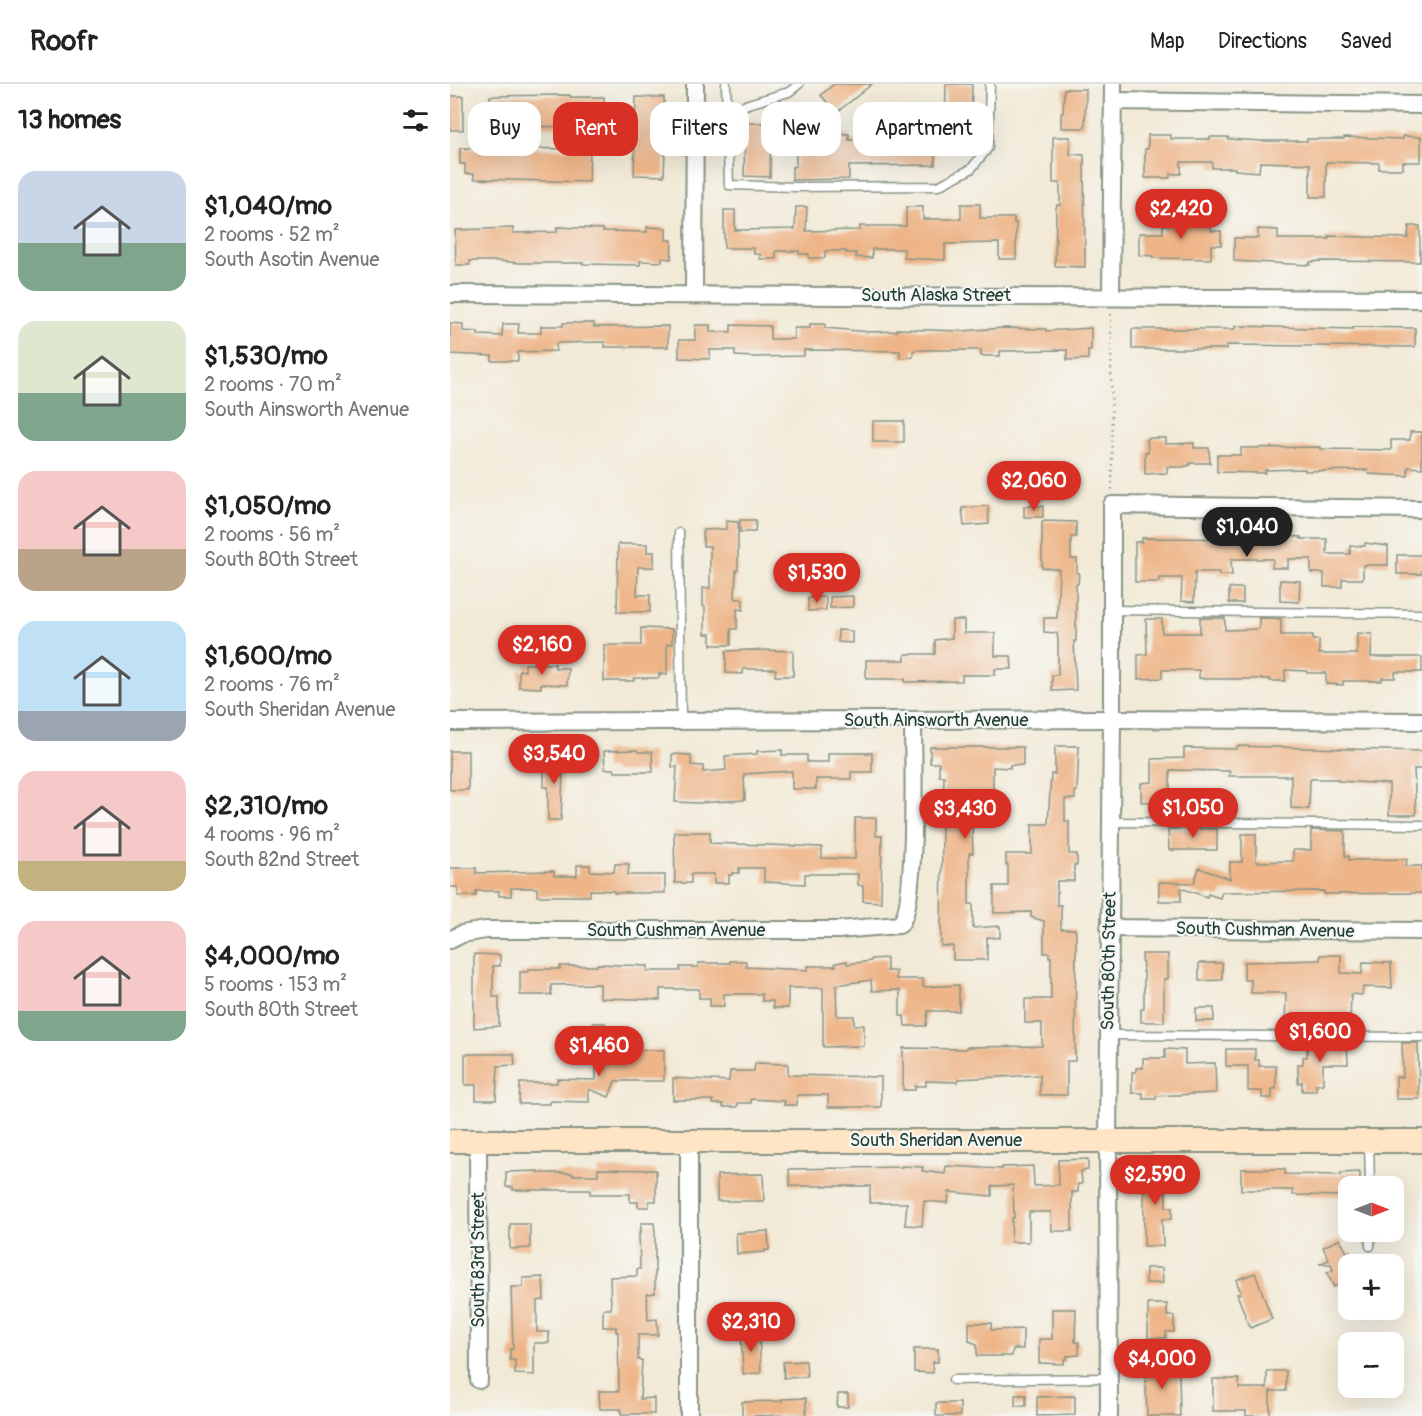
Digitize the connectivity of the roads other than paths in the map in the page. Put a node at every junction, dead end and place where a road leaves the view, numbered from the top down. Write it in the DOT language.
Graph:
graph roads {
  1 [pos="696,84"];
  2 [pos="726,84"];
  3 [pos="799,84"];
  4 [pos="990,84"];
  5 [pos="1113,92"];
  6 [pos="695,102"];
  7 [pos="727,102"];
  8 [pos="749,104"];
  9 [pos="1422,105"];
  10 [pos="695,156"];
  11 [pos="728,156"];
  12 [pos="450,294"];
  13 [pos="694,294"];
  14 [pos="1111,296"];
  15 [pos="1422,299"];
  16 [pos="1422,509"];
  17 [pos="679,533"];
  18 [pos="1113,610"];
  19 [pos="1422,614"];
  20 [pos="1113,719"];
  21 [pos="913,720"];
  22 [pos="681,721"];
  23 [pos="1422,721"];
  24 [pos="450,722"];
  25 [pos="1111,822"];
  26 [pos="1422,825"];
  27 [pos="1109,928"];
  28 [pos="1422,931"];
  29 [pos="451,939"];
  30 [pos="1108,1035"];
  31 [pos="1422,1037"];
  32 [pos="689,1140"];
  33 [pos="450,1141"];
  34 [pos="478,1141"];
  35 [pos="1108,1141"];
  36 [pos="1369,1142"];
  37 [pos="1422,1142"];
  38 [pos="1370,1176"];
  39 [pos="1370,1242"];
  40 [pos="1370,1246"];
  41 [pos="1109,1378"];
  42 [pos="479,1380"];
  43 [pos="953,1380"];
  44 [pos="689,1416"];
  45 [pos="1109,1416"];
  1 -- 6 [label="street"];
  2 -- 7 [label="lane"];
  3 -- 8 [label="lane"];
  4 -- 11 [label="lane"];
  5 -- 9 [label="street"];
  5 -- 14 [label="street"];
  10 -- 13 [label="street"];
  12 -- 13 [label="street, South Alaska Street"];
  13 -- 14 [label="street, South Alaska Street"];
  14 -- 15 [label="street, South Alaska Street"];
  16 -- 18 [label="street, South 80th Street"];
  17 -- 22 [label="lane"];
  18 -- 19 [label="lane"];
  18 -- 20 [label="street, South 80th Street"];
  20 -- 21 [label="street, South Ainsworth Avenue"];
  20 -- 23 [label="street, South Ainsworth Avenue"];
  20 -- 25 [label="street, South 80th Street"];
  21 -- 22 [label="street, South Ainsworth Avenue"];
  21 -- 29 [label="street, South Cushman Avenue"];
  22 -- 24 [label="street, South Ainsworth Avenue"];
  25 -- 26 [label="lane"];
  25 -- 27 [label="street, South 80th Street"];
  27 -- 28 [label="street, South Cushman Avenue"];
  27 -- 30 [label="street, South 80th Street"];
  30 -- 31 [label="lane"];
  30 -- 35 [label="street, South 80th Street"];
  32 -- 34 [label="street, South Sheridan Avenue"];
  32 -- 35 [label="street, South Sheridan Avenue"];
  32 -- 44 [label="street"];
  33 -- 34 [label="street, South Sheridan Avenue"];
  34 -- 42 [label="street, South 83rd Street"];
  35 -- 36 [label="street, South Sheridan Avenue"];
  35 -- 41 [label="street, South 80th Street"];
  36 -- 37 [label="street, South Sheridan Avenue"];
  36 -- 38 [label="lane"];
  39 -- 40 [label="lane"];
  41 -- 43 [label="lane"];
  41 -- 45 [label="street, South 80th Street"];
}
